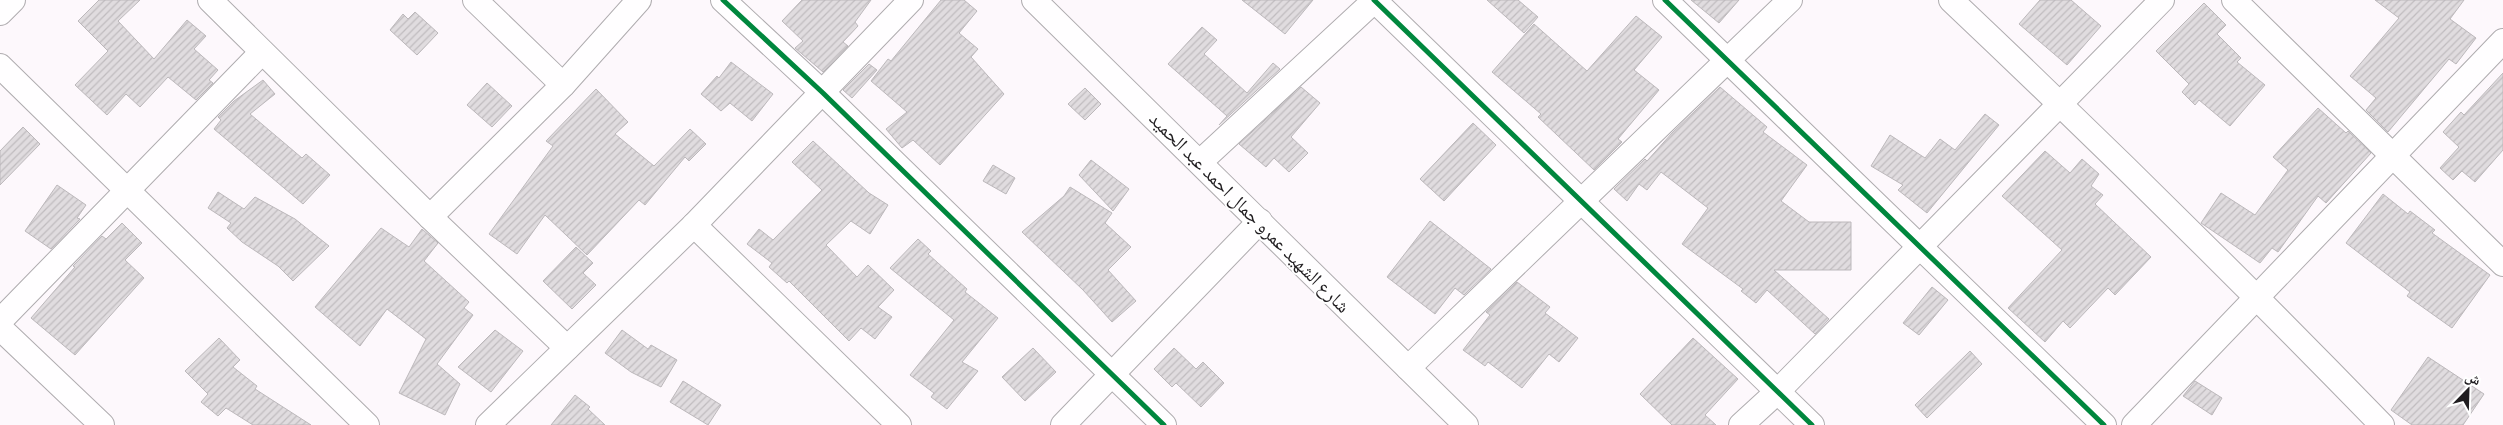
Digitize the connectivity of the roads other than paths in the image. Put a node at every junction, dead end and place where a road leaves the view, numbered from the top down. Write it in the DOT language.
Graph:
graph roads {
  1 [pos="13,0"];
  2 [pos="210,0"];
  3 [pos="476,0"];
  4 [pos="639,0"];
  5 [pos="724,0"];
  6 [pos="911,0"];
  7 [pos="1374,0"];
  8 [pos="1665,0"];
  9 [pos="1790,0"];
  10 [pos="1951,0"];
  11 [pos="2162,0"];
  12 [pos="2234,0"];
  13 [pos="1046,4"];
  14 [pos="0,13"];
  15 [pos="2503,41"];
  16 [pos="262,52"];
  17 [pos="1727,61"];
  18 [pos="0,66"];
  19 [pos="563,85"];
  20 [pos="823,93"];
  21 [pos="2060,103"];
  22 [pos="2393,154"];
  23 [pos="1200,162"];
  24 [pos="128,189"];
  25 [pos="1580,202"];
  26 [pos="430,217"];
  27 [pos="1260,221"];
  28 [pos="694,225"];
  29 [pos="1920,246"];
  30 [pos="2503,264"];
  31 [pos="2258,297"];
  32 [pos="0,321"];
  33 [pos="0,328"];
  34 [pos="567,348"];
  35 [pos="1408,368"];
  36 [pos="1113,375"];
  37 [pos="1777,392"];
  38 [pos="361,423"];
  39 [pos="102,425"];
  40 [pos="488,425"];
  41 [pos="899,425"];
  42 [pos="1063,425"];
  43 [pos="1164,425"];
  44 [pos="1466,425"];
  45 [pos="1741,425"];
  46 [pos="1812,425"];
  47 [pos="2104,425"];
  48 [pos="2134,425"];
  49 [pos="2382,425"];
  1 -- 14 [label="street"];
  2 -- 16 [label="street"];
  3 -- 19 [label="street"];
  4 -- 19 [label="street"];
  5 -- 20 [label="street"];
  6 -- 20 [label="street"];
  7 -- 23 [label="street"];
  7 -- 25 [label="street"];
  8 -- 17 [label="street"];
  9 -- 17 [label="street"];
  10 -- 21 [label="street"];
  11 -- 21 [label="street"];
  12 -- 22 [label="street"];
  13 -- 23 [label="street, شارع الشهيد عمرو جمال احمد عبد الحميد"];
  15 -- 22 [label="street"];
  16 -- 24 [label="street"];
  16 -- 26 [label="street"];
  17 -- 25 [label="street"];
  17 -- 29 [label="street"];
  18 -- 24 [label="street"];
  19 -- 26 [label="street"];
  20 -- 28 [label="street"];
  20 -- 36 [label="street"];
  21 -- 29 [label="street"];
  21 -- 31 [label="street"];
  22 -- 30 [label="street"];
  22 -- 31 [label="street"];
  23 -- 27 [label="street, شارع الشهيد عمرو جمال احمد عبد الحميد"];
  24 -- 32 [label="street"];
  24 -- 38 [label="street"];
  25 -- 35 [label="street"];
  25 -- 37 [label="street"];
  26 -- 34 [label="street"];
  27 -- 35 [label="street, شارع الشهيد عمرو جمال احمد عبد الحميد"];
  27 -- 36 [label="street"];
  28 -- 34 [label="street"];
  28 -- 41 [label="street"];
  29 -- 37 [label="street"];
  29 -- 47 [label="street"];
  31 -- 48 [label="street"];
  31 -- 49 [label="street"];
  33 -- 39 [label="street"];
  34 -- 40 [label="street"];
  35 -- 44 [label="street, شارع الشهيد عمرو جمال احمد عبد الحميد"];
  36 -- 42 [label="street"];
  36 -- 43 [label="street"];
  37 -- 45 [label="street"];
  37 -- 46 [label="street"];
}
